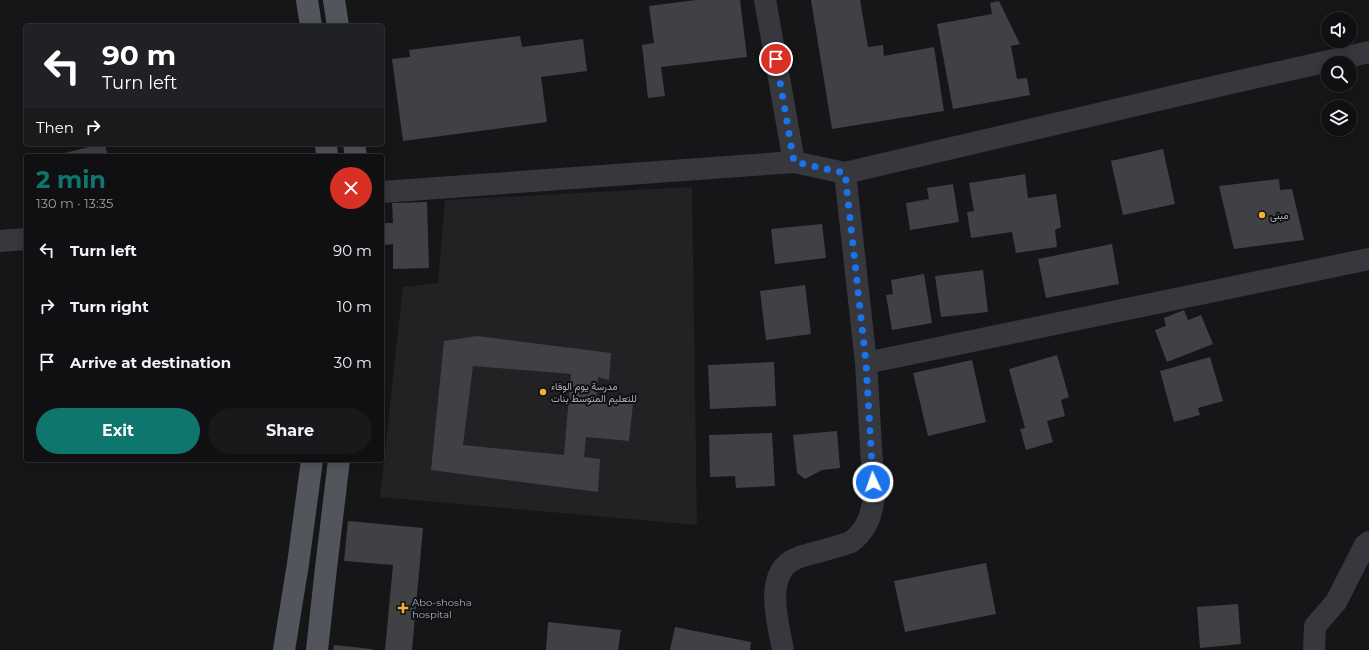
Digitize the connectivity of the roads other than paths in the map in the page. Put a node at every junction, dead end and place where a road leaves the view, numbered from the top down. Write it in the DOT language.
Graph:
graph roads {
  1 [pos="307,0"];
  2 [pos="334,0"];
  3 [pos="765,0"];
  4 [pos="311,24"];
  5 [pos="338,24"];
  6 [pos="1369,52"];
  7 [pos="794,162"];
  8 [pos="845,173"];
  9 [pos="384,192"];
  10 [pos="24,239"];
  11 [pos="0,241"];
  12 [pos="1369,260"];
  13 [pos="866,363"];
  14 [pos="312,462"];
  15 [pos="339,462"];
  16 [pos="1369,542"];
  17 [pos="298,564"];
  18 [pos="326,568"];
  19 [pos="284,650"];
  20 [pos="317,650"];
  21 [pos="783,650"];
  22 [pos="1314,650"];
  1 -- 4 [label="main road"];
  2 -- 5 [label="main road"];
  3 -- 7 [label="street"];
  6 -- 8 [label="street"];
  7 -- 8 [label="street"];
  7 -- 9 [label="street"];
  8 -- 13 [label="street"];
  10 -- 11 [label="street"];
  12 -- 13 [label="street"];
  13 -- 21 [label="street"];
  14 -- 17 [label="main road"];
  15 -- 18 [label="main road"];
  16 -- 22 [label="street"];
  17 -- 18 [label="main road"];
  17 -- 19 [label="main road"];
  18 -- 20 [label="main road"];
}
